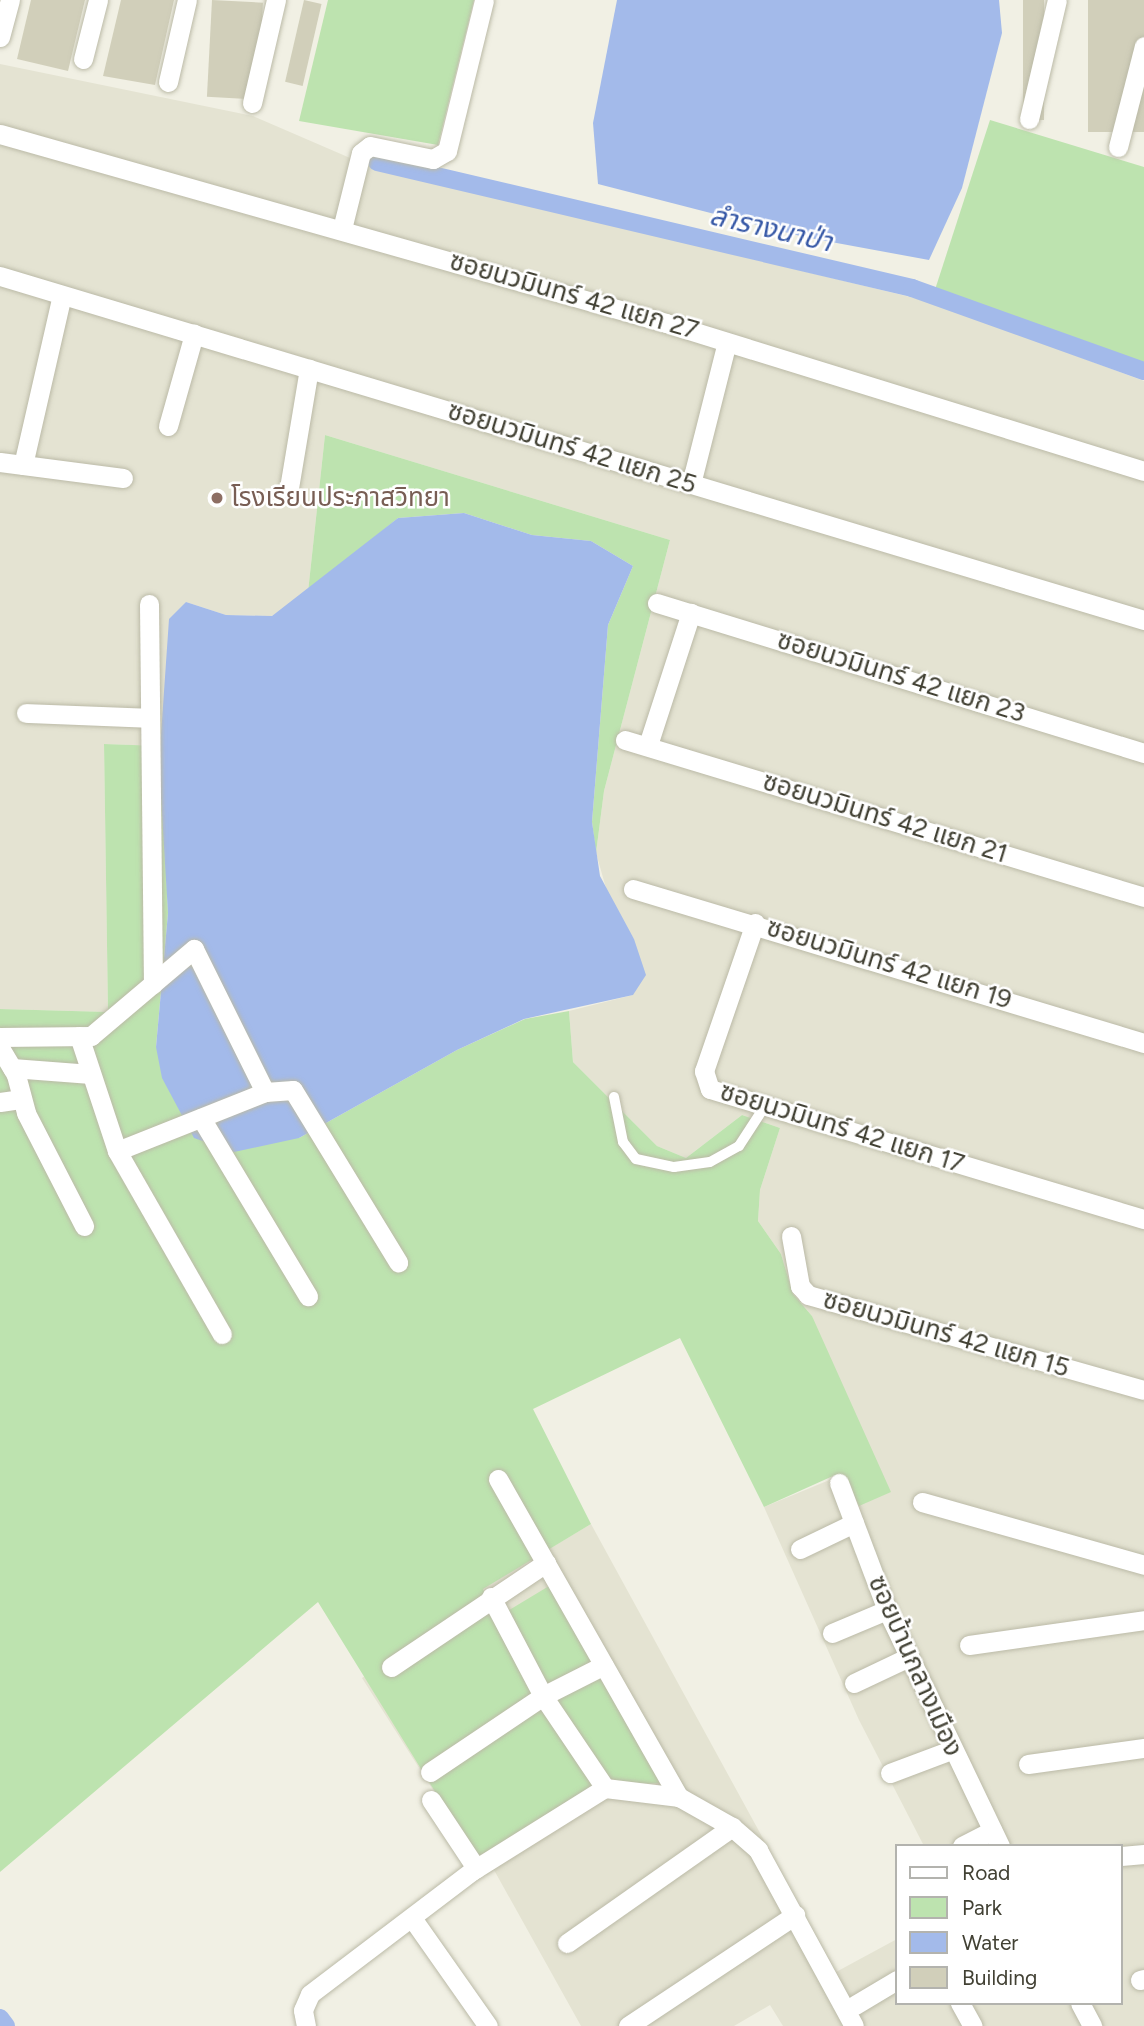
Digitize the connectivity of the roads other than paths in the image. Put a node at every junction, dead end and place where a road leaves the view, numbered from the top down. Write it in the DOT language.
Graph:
graph roads {
  1 [pos="10,0"];
  2 [pos="98,0"];
  3 [pos="187,0"];
  4 [pos="276,0"];
  5 [pos="484,0"];
  6 [pos="1057,0"];
  7 [pos="0,37"];
  8 [pos="1144,46"];
  9 [pos="83,59"];
  10 [pos="168,82"];
  11 [pos="253,103"];
  12 [pos="1029,120"];
  13 [pos="0,134"];
  14 [pos="1118,147"];
  15 [pos="342,229"];
  16 [pos="0,276"];
  17 [pos="62,295"];
  18 [pos="194,334"];
  19 [pos="727,342"];
  20 [pos="309,369"];
  21 [pos="168,426"];
  22 [pos="0,462"];
  23 [pos="23,465"];
  24 [pos="1144,471"];
  25 [pos="123,478"];
  26 [pos="691,484"];
  27 [pos="289,488"];
  28 [pos="657,603"];
  29 [pos="149,604"];
  30 [pos="691,613"];
  31 [pos="1144,621"];
  32 [pos="26,713"];
  33 [pos="150,718"];
  34 [pos="625,740"];
  35 [pos="648,745"];
  36 [pos="1144,753"];
  37 [pos="633,889"];
  38 [pos="1144,897"];
  39 [pos="755,923"];
  40 [pos="153,984"];
  41 [pos="79,1036"];
  42 [pos="0,1037"];
  43 [pos="1144,1043"];
  44 [pos="0,1048"];
  45 [pos="12,1068"];
  46 [pos="91,1074"];
  47 [pos="265,1092"];
  48 [pos="614,1097"];
  49 [pos="22,1099"];
  50 [pos="0,1101"];
  51 [pos="765,1106"];
  52 [pos="201,1118"];
  53 [pos="117,1151"];
  54 [pos="1144,1219"];
  55 [pos="84,1226"];
  56 [pos="791,1236"];
  57 [pos="398,1262"];
  58 [pos="308,1296"];
  59 [pos="222,1334"];
  60 [pos="1144,1390"];
  61 [pos="498,1479"];
  62 [pos="839,1483"];
  63 [pos="922,1502"];
  64 [pos="854,1523"];
  65 [pos="800,1549"];
  66 [pos="546,1563"];
  67 [pos="1144,1565"];
  68 [pos="491,1597"];
  69 [pos="887,1610"];
  70 [pos="1144,1620"];
  71 [pos="832,1633"];
  72 [pos="969,1645"];
  73 [pos="909,1657"];
  74 [pos="604,1665"];
  75 [pos="391,1667"];
  76 [pos="854,1683"];
  77 [pos="543,1696"];
  78 [pos="1144,1748"];
  79 [pos="951,1750"];
  80 [pos="1028,1764"];
  81 [pos="430,1772"];
  82 [pos="890,1773"];
  83 [pos="605,1788"];
  84 [pos="679,1797"];
  85 [pos="431,1800"];
  86 [pos="732,1827"];
  87 [pos="996,1838"];
  88 [pos="970,1844"];
  89 [pos="1144,1854"];
  90 [pos="1123,1856"];
  91 [pos="476,1868"];
  92 [pos="795,1914"];
  93 [pos="412,1918"];
  94 [pos="567,1943"];
  95 [pos="895,1981"];
  96 [pos="855,2005"];
  97 [pos="961,2005"];
  98 [pos="1081,2005"];
  99 [pos="306,2026"];
  100 [pos="488,2026"];
  101 [pos="628,2026"];
  102 [pos="854,2026"];
  103 [pos="973,2026"];
  104 [pos="1092,2026"];
  1 -- 7 [label="street"];
  2 -- 9 [label="street"];
  3 -- 10 [label="street"];
  4 -- 11 [label="street"];
  5 -- 15 [label="street"];
  6 -- 12 [label="street"];
  8 -- 14 [label="street"];
  13 -- 15 [label="street, ซอยนวมินทร์ 42 แยก 27"];
  15 -- 19 [label="street, ซอยนวมินทร์ 42 แยก 27"];
  16 -- 17 [label="street, ซอยนวมินทร์ 42 แยก 25"];
  17 -- 18 [label="street, ซอยนวมินทร์ 42 แยก 25"];
  17 -- 23 [label="street"];
  18 -- 20 [label="street, ซอยนวมินทร์ 42 แยก 25"];
  18 -- 21 [label="street"];
  19 -- 24 [label="street, ซอยนวมินทร์ 42 แยก 27"];
  19 -- 26 [label="street"];
  20 -- 26 [label="street, ซอยนวมินทร์ 42 แยก 25"];
  20 -- 27 [label="street"];
  22 -- 23 [label="street"];
  23 -- 25 [label="street"];
  26 -- 31 [label="street, ซอยนวมินทร์ 42 แยก 25"];
  28 -- 30 [label="street, ซอยนวมินทร์ 42 แยก 23"];
  29 -- 33 [label="street"];
  30 -- 35 [label="street"];
  30 -- 36 [label="street, ซอยนวมินทร์ 42 แยก 23"];
  32 -- 33 [label="street"];
  33 -- 40 [label="street"];
  34 -- 35 [label="street, ซอยนวมินทร์ 42 แยก 21"];
  35 -- 38 [label="street, ซอยนวมินทร์ 42 แยก 21"];
  37 -- 39 [label="street, ซอยนวมินทร์ 42 แยก 19"];
  39 -- 43 [label="street, ซอยนวมินทร์ 42 แยก 19"];
  39 -- 51 [label="street, ซอยนวมินทร์ 42 แยก 17"];
  40 -- 41 [label="street"];
  40 -- 47 [label="street"];
  41 -- 42 [label="street"];
  41 -- 46 [label="street"];
  44 -- 45 [label="street"];
  45 -- 46 [label="street"];
  45 -- 49 [label="street"];
  46 -- 53 [label="street"];
  47 -- 52 [label="street"];
  47 -- 57 [label="street"];
  48 -- 51 [label="lane"];
  49 -- 50 [label="street"];
  49 -- 55 [label="street"];
  51 -- 54 [label="street, ซอยนวมินทร์ 42 แยก 17"];
  52 -- 53 [label="street"];
  52 -- 58 [label="street"];
  53 -- 59 [label="street"];
  56 -- 60 [label="street, ซอยนวมินทร์ 42 แยก 15"];
  61 -- 66 [label="street"];
  62 -- 64 [label="street, ซอยบ้านกลางเมือง"];
  63 -- 67 [label="street"];
  64 -- 65 [label="street"];
  64 -- 69 [label="street, ซอยบ้านกลางเมือง"];
  66 -- 68 [label="street"];
  66 -- 74 [label="street"];
  68 -- 75 [label="street"];
  68 -- 77 [label="street"];
  69 -- 71 [label="street"];
  69 -- 73 [label="street, ซอยบ้านกลางเมือง"];
  70 -- 72 [label="street"];
  73 -- 76 [label="street"];
  73 -- 79 [label="street, ซอยบ้านกลางเมือง"];
  74 -- 77 [label="street"];
  74 -- 84 [label="street"];
  77 -- 81 [label="street"];
  77 -- 83 [label="street"];
  78 -- 80 [label="street"];
  79 -- 82 [label="street"];
  79 -- 87 [label="street, ซอยบ้านกลางเมือง"];
  83 -- 84 [label="street"];
  83 -- 91 [label="street"];
  84 -- 86 [label="street"];
  85 -- 91 [label="street"];
  86 -- 92 [label="street"];
  86 -- 94 [label="street"];
  87 -- 88 [label="street"];
  89 -- 90 [label="street"];
  91 -- 93 [label="street"];
  92 -- 101 [label="street"];
  92 -- 102 [label="street"];
  93 -- 99 [label="street"];
  93 -- 100 [label="street"];
  95 -- 96 [label="street"];
  97 -- 103 [label="street"];
  98 -- 104 [label="street"];
}
